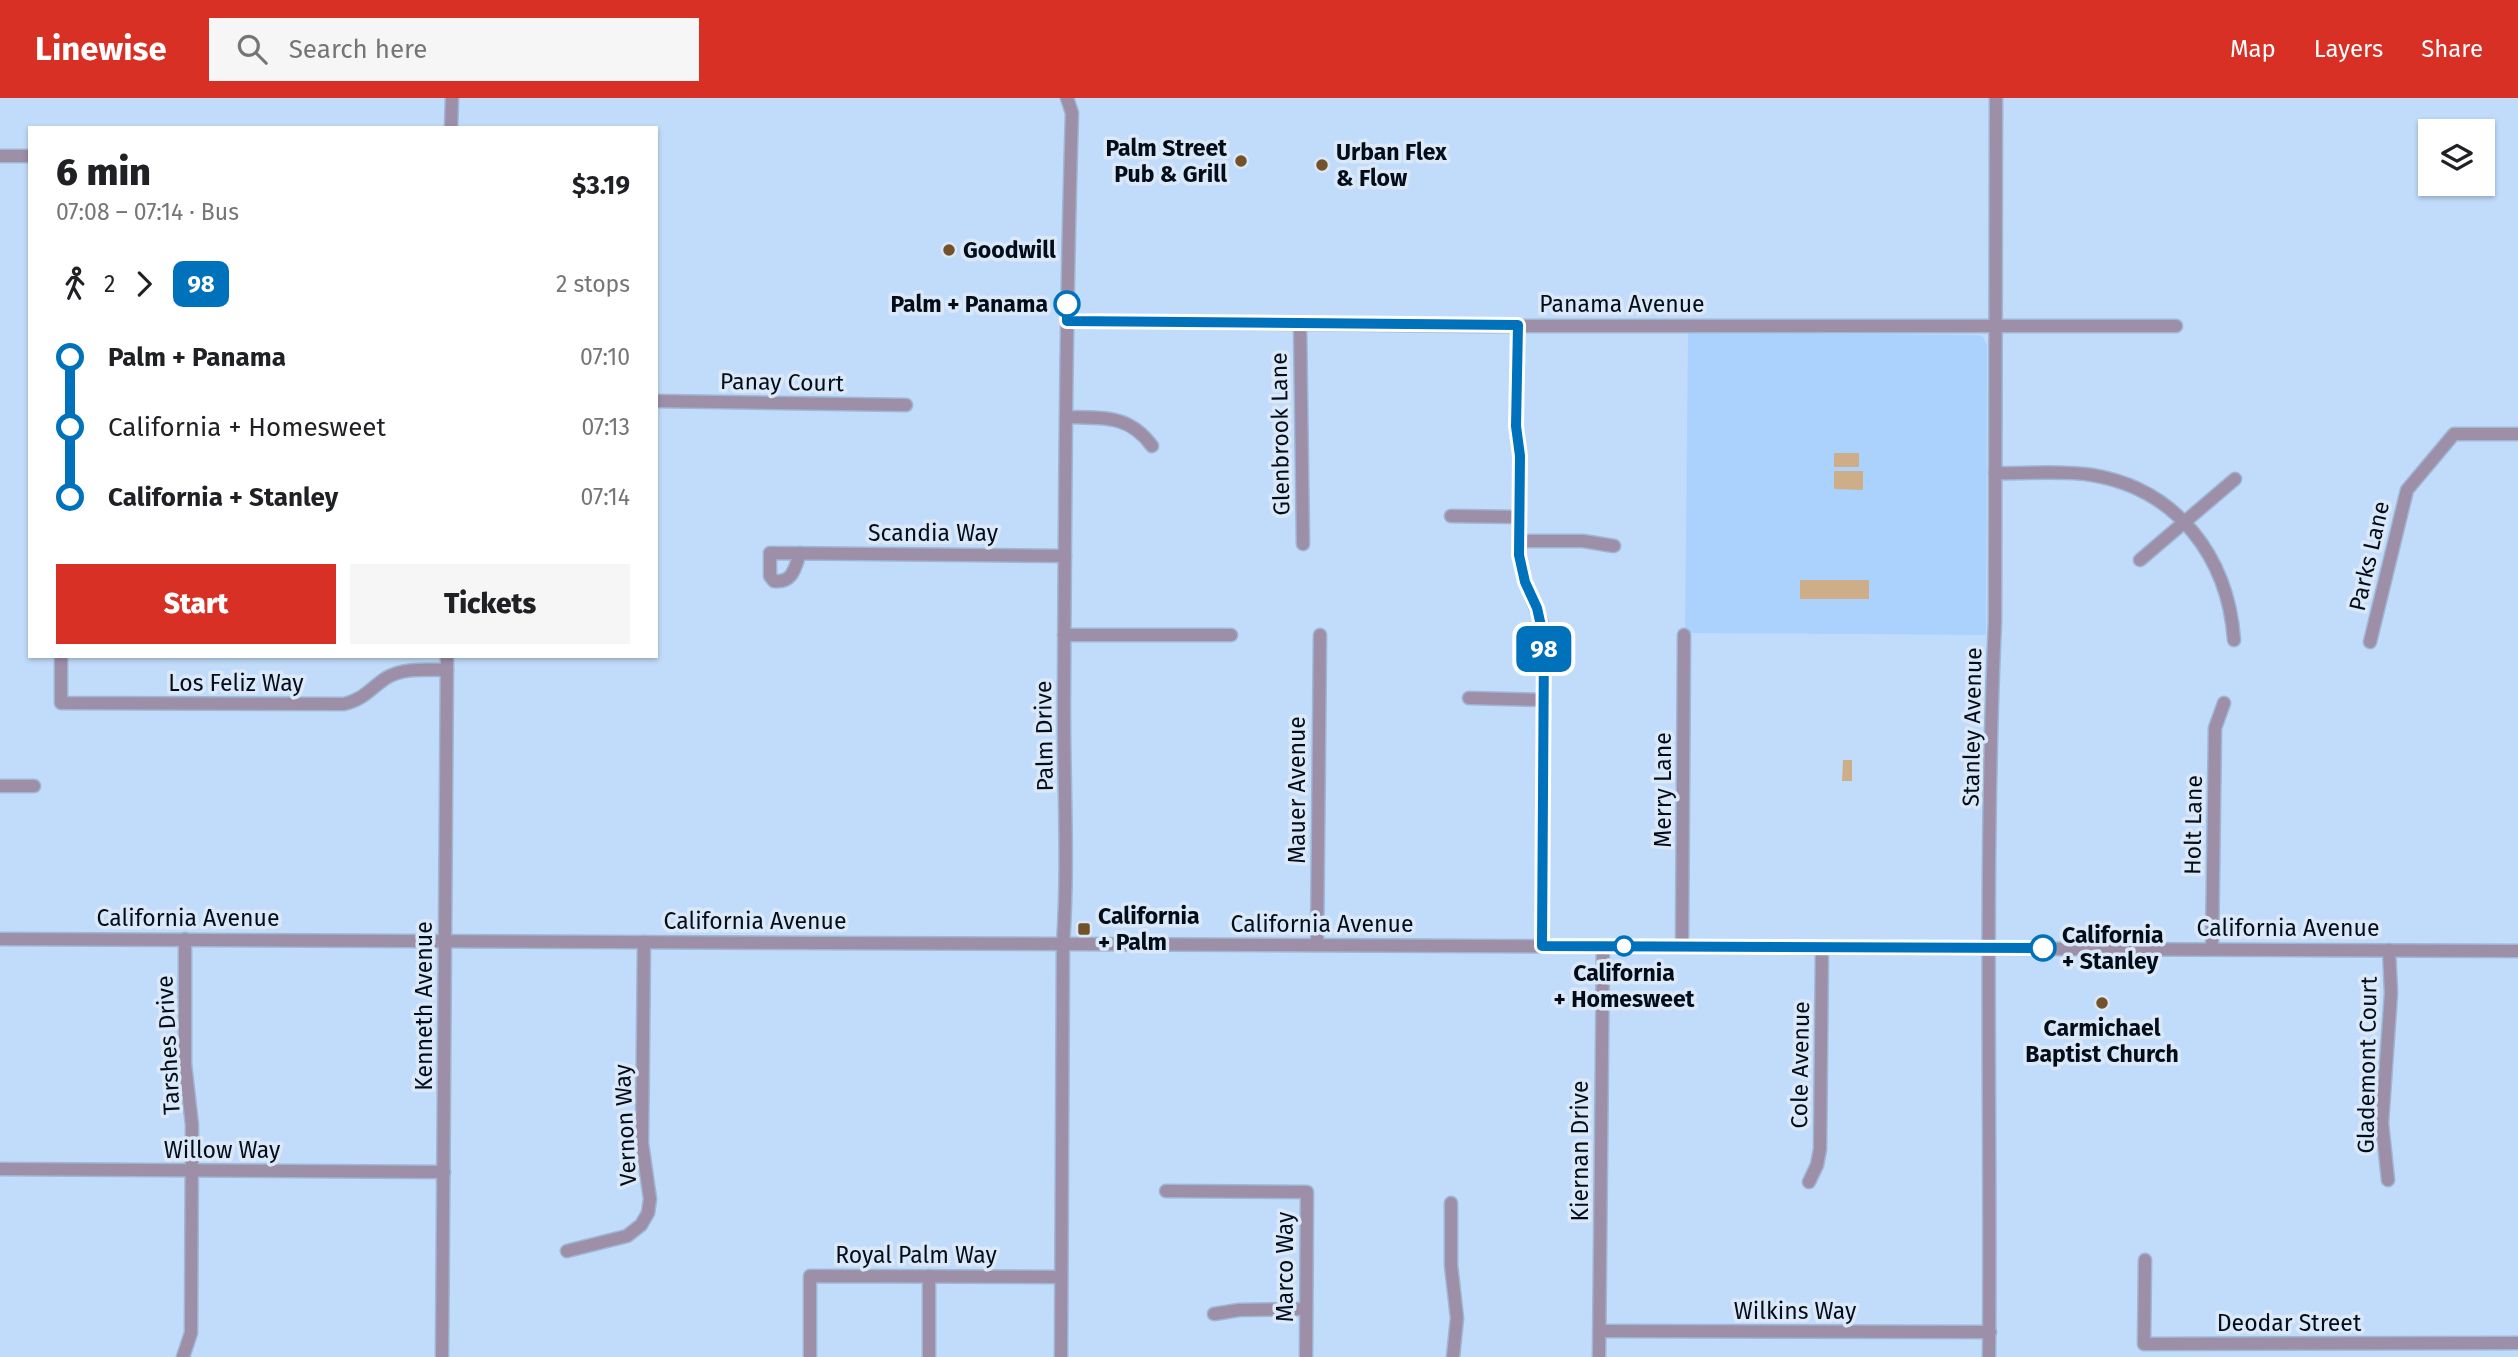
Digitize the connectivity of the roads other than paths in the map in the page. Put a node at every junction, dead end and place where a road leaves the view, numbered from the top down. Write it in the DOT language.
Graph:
graph roads {
  1 [pos="452,98"];
  2 [pos="1067,98"];
  3 [pos="1079,98"];
  4 [pos="1996,98"];
  5 [pos="1072,113"];
  6 [pos="451,126"];
  7 [pos="0,156"];
  8 [pos="28,156"];
  9 [pos="1067,321"];
  10 [pos="1300,323"];
  11 [pos="1518,325"];
  12 [pos="2176,326"];
  13 [pos="1996,327"];
  14 [pos="658,401"];
  15 [pos="906,405"];
  16 [pos="1066,417"];
  17 [pos="2518,434"];
  18 [pos="1152,446"];
  19 [pos="1995,472"];
  20 [pos="2235,479"];
  21 [pos="1451,516"];
  22 [pos="1519,517"];
  23 [pos="2184,522"];
  24 [pos="1519,541"];
  25 [pos="1303,544"];
  26 [pos="1614,545"];
  27 [pos="800,553"];
  28 [pos="1065,555"];
  29 [pos="2140,560"];
  30 [pos="1065,635"];
  31 [pos="1231,635"];
  32 [pos="1320,635"];
  33 [pos="1684,635"];
  34 [pos="2234,640"];
  35 [pos="2370,642"];
  36 [pos="61,658"];
  37 [pos="447,658"];
  38 [pos="447,670"];
  39 [pos="1469,698"];
  40 [pos="1544,700"];
  41 [pos="2224,703"];
  42 [pos="0,786"];
  43 [pos="34,786"];
  44 [pos="0,939"];
  45 [pos="185,939"];
  46 [pos="445,941"];
  47 [pos="644,942"];
  48 [pos="1063,944"];
  49 [pos="1317,945"];
  50 [pos="1542,946"];
  51 [pos="1603,946"];
  52 [pos="1682,946"];
  53 [pos="1822,947"];
  54 [pos="1990,947"];
  55 [pos="2212,949"];
  56 [pos="2389,950"];
  57 [pos="2518,951"];
  58 [pos="0,1169"];
  59 [pos="192,1170"];
  60 [pos="444,1172"];
  61 [pos="2388,1180"];
  62 [pos="1809,1182"];
  63 [pos="1166,1191"];
  64 [pos="1451,1203"];
  65 [pos="567,1251"];
  66 [pos="2145,1259"];
  67 [pos="929,1276"];
  68 [pos="1060,1277"];
  69 [pos="1306,1309"];
  70 [pos="1214,1314"];
  71 [pos="1600,1331"];
  72 [pos="1990,1332"];
  73 [pos="2518,1343"];
  74 [pos="2220,1351"];
  75 [pos="183,1357"];
  76 [pos="442,1357"];
  77 [pos="810,1357"];
  78 [pos="929,1357"];
  79 [pos="1060,1357"];
  80 [pos="1306,1357"];
  81 [pos="1453,1357"];
  82 [pos="1599,1357"];
  83 [pos="1989,1357"];
  1 -- 6 [label="street"];
  2 -- 5 [label="street, Palm Drive"];
  3 -- 5 [label="street, Palm Drive"];
  4 -- 13 [label="street, Stanley Avenue"];
  5 -- 9 [label="street, Palm Drive"];
  7 -- 8 [label="street"];
  9 -- 10 [label="street, Panama Avenue"];
  9 -- 16 [label="street, Palm Drive"];
  10 -- 11 [label="street, Panama Avenue"];
  10 -- 25 [label="street, Glenbrook Lane"];
  11 -- 13 [label="street, Panama Avenue"];
  11 -- 22 [label="street"];
  12 -- 13 [label="street, Panama Avenue"];
  13 -- 19 [label="street, Stanley Avenue"];
  14 -- 15 [label="street, Panay Court"];
  16 -- 18 [label="street"];
  16 -- 28 [label="street, Palm Drive"];
  17 -- 35 [label="street, Parks Lane"];
  19 -- 23 [label="street"];
  19 -- 54 [label="street, Stanley Avenue"];
  20 -- 23 [label="street"];
  21 -- 22 [label="street"];
  22 -- 24 [label="street"];
  23 -- 29 [label="street"];
  23 -- 34 [label="street"];
  24 -- 26 [label="street"];
  24 -- 40 [label="street"];
  27 -- 28 [label="street, Scandia Way"];
  28 -- 30 [label="street, Palm Drive"];
  30 -- 31 [label="street"];
  30 -- 48 [label="street, Palm Drive"];
  32 -- 49 [label="street, Mauer Avenue"];
  33 -- 52 [label="street, Merry Lane"];
  36 -- 38 [label="street, Los Feliz Way"];
  37 -- 38 [label="street, Kenneth Avenue"];
  38 -- 46 [label="street, Kenneth Avenue"];
  39 -- 40 [label="street"];
  40 -- 50 [label="street"];
  41 -- 55 [label="street, Holt Lane"];
  42 -- 43 [label="street"];
  44 -- 45 [label="street, California Avenue"];
  45 -- 46 [label="street, California Avenue"];
  45 -- 59 [label="street, Tarshes Drive"];
  46 -- 47 [label="street, California Avenue"];
  46 -- 60 [label="street, Kenneth Avenue"];
  47 -- 48 [label="street, California Avenue"];
  47 -- 65 [label="street, Vernon Way"];
  48 -- 49 [label="street, California Avenue"];
  48 -- 68 [label="street, Palm Drive"];
  49 -- 50 [label="street, California Avenue"];
  50 -- 51 [label="street, California Avenue"];
  51 -- 52 [label="street, California Avenue"];
  51 -- 71 [label="street, Kiernan Drive"];
  52 -- 53 [label="street, California Avenue"];
  53 -- 54 [label="street, California Avenue"];
  53 -- 62 [label="street, Cole Avenue"];
  54 -- 55 [label="street, California Avenue"];
  54 -- 72 [label="street, Stanley Avenue"];
  55 -- 56 [label="street, California Avenue"];
  56 -- 57 [label="street, California Avenue"];
  56 -- 61 [label="street, Glademont Court"];
  58 -- 59 [label="street, Willow Way"];
  59 -- 60 [label="street, Willow Way"];
  59 -- 75 [label="street, Tarshes Drive"];
  60 -- 76 [label="street, Kenneth Avenue"];
  63 -- 69 [label="street, Marco Way"];
  64 -- 81 [label="street"];
  66 -- 74 [label="street, Deodar Street"];
  67 -- 68 [label="street, Royal Palm Way"];
  67 -- 77 [label="street, Royal Palm Way"];
  67 -- 78 [label="street"];
  68 -- 79 [label="street, Palm Drive"];
  69 -- 70 [label="street"];
  69 -- 80 [label="street, Marco Way"];
  71 -- 72 [label="street, Wilkins Way"];
  71 -- 82 [label="street, Kiernan Drive"];
  72 -- 83 [label="street, Stanley Avenue"];
  73 -- 74 [label="street, Deodar Street"];
}
